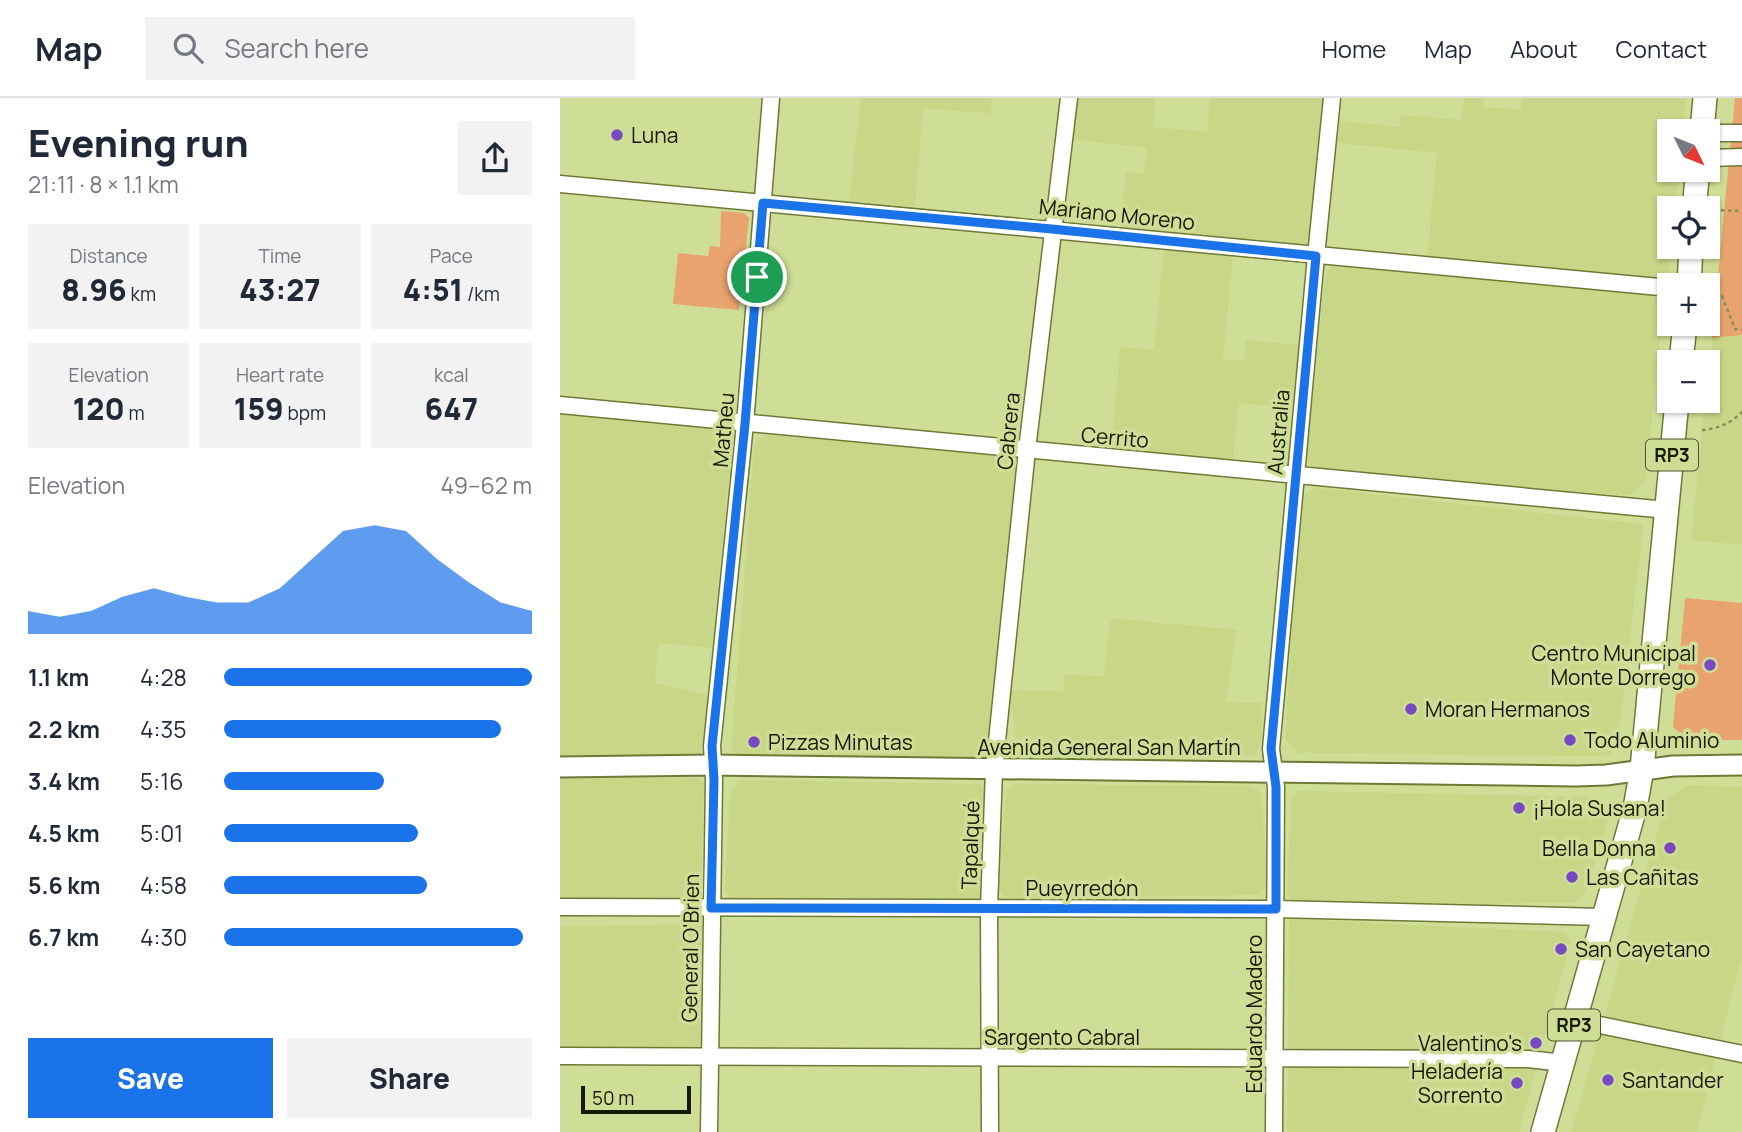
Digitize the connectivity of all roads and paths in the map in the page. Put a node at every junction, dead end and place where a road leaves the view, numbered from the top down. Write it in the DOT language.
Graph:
graph roads {
  1 [pos="771,98"];
  2 [pos="1069,98"];
  3 [pos="1332,98"];
  4 [pos="1705,98"];
  5 [pos="1703,119"];
  6 [pos="1742,132"];
  7 [pos="1720,133"];
  8 [pos="1742,157"];
  9 [pos="1720,158"];
  10 [pos="560,184"];
  11 [pos="763,203"];
  12 [pos="1720,209"];
  13 [pos="1742,212"];
  14 [pos="1052,229"];
  15 [pos="1316,256"];
  16 [pos="1657,287"];
  17 [pos="1720,295"];
  18 [pos="1742,330"];
  19 [pos="560,405"];
  20 [pos="1742,412"];
  21 [pos="1676,413"];
  22 [pos="745,424"];
  23 [pos="1702,430"];
  24 [pos="1027,450"];
  25 [pos="1295,474"];
  26 [pos="1667,510"];
  27 [pos="712,765"];
  28 [pos="1742,765"];
  29 [pos="560,767"];
  30 [pos="1642,769"];
  31 [pos="994,770"];
  32 [pos="1274,771"];
  33 [pos="560,907"];
  34 [pos="711,908"];
  35 [pos="989,909"];
  36 [pos="1276,909"];
  37 [pos="1604,917"];
  38 [pos="1575,1020"];
  39 [pos="1742,1054"];
  40 [pos="560,1056"];
  41 [pos="709,1056"];
  42 [pos="1275,1057"];
  43 [pos="989,1058"];
  44 [pos="1563,1063"];
  45 [pos="709,1132"];
  46 [pos="990,1132"];
  47 [pos="1274,1132"];
  48 [pos="1543,1132"];
  1 -- 11 [label="street, Matheu"];
  2 -- 14 [label="street, Cabrera"];
  3 -- 15 [label="street, Australia"];
  4 -- 5 [label="highway"];
  6 -- 7 [label="street"];
  8 -- 9 [label="street"];
  10 -- 11 [label="street, Mariano Moreno"];
  11 -- 14 [label="street, Mariano Moreno"];
  11 -- 22 [label="street, Matheu"];
  12 -- 13 [label="path"];
  14 -- 15 [label="street, Mariano Moreno"];
  14 -- 24 [label="street, Cabrera"];
  15 -- 16 [label="street, Mariano Moreno"];
  15 -- 25 [label="street, Australia"];
  17 -- 18 [label="path"];
  19 -- 22 [label="street, Cerrito"];
  20 -- 23 [label="path"];
  21 -- 26 [label="highway, RP3"];
  22 -- 24 [label="street, Cerrito"];
  22 -- 27 [label="street, Matheu"];
  24 -- 25 [label="street, Cerrito"];
  24 -- 31 [label="street, Cabrera"];
  25 -- 26 [label="street, Cerrito"];
  25 -- 32 [label="street, Australia"];
  26 -- 30 [label="highway, RP3"];
  27 -- 29 [label="main road, Avenida General San Martín"];
  27 -- 31 [label="main road, Avenida General San Martín"];
  27 -- 34 [label="street, General O'Brien"];
  28 -- 30 [label="main road, Avenida General San Martín"];
  30 -- 32 [label="main road, Avenida General San Martín"];
  30 -- 37 [label="highway, RP3"];
  31 -- 32 [label="main road, Avenida General San Martín"];
  31 -- 35 [label="street, Tapalqué"];
  32 -- 36 [label="street, Eduardo Madero"];
  33 -- 34 [label="street, Pueyrredón"];
  34 -- 35 [label="street, Pueyrredón"];
  34 -- 41 [label="street, General O'Brien"];
  35 -- 36 [label="street, Pueyrredón"];
  35 -- 43 [label="street, Tapalqué"];
  36 -- 37 [label="street, Pueyrredón"];
  36 -- 42 [label="street, Eduardo Madero"];
  37 -- 38 [label="highway, RP3"];
  38 -- 39 [label="street"];
  38 -- 44 [label="highway, RP3"];
  40 -- 41 [label="street, Sargento Cabral"];
  41 -- 43 [label="street, Sargento Cabral"];
  41 -- 45 [label="street, General O'Brien"];
  42 -- 43 [label="street, Sargento Cabral"];
  42 -- 44 [label="street, Sargento Cabral"];
  42 -- 47 [label="street, Eduardo Madero"];
  43 -- 46 [label="street, Tapalqué"];
  44 -- 48 [label="highway, RP3"];
}
